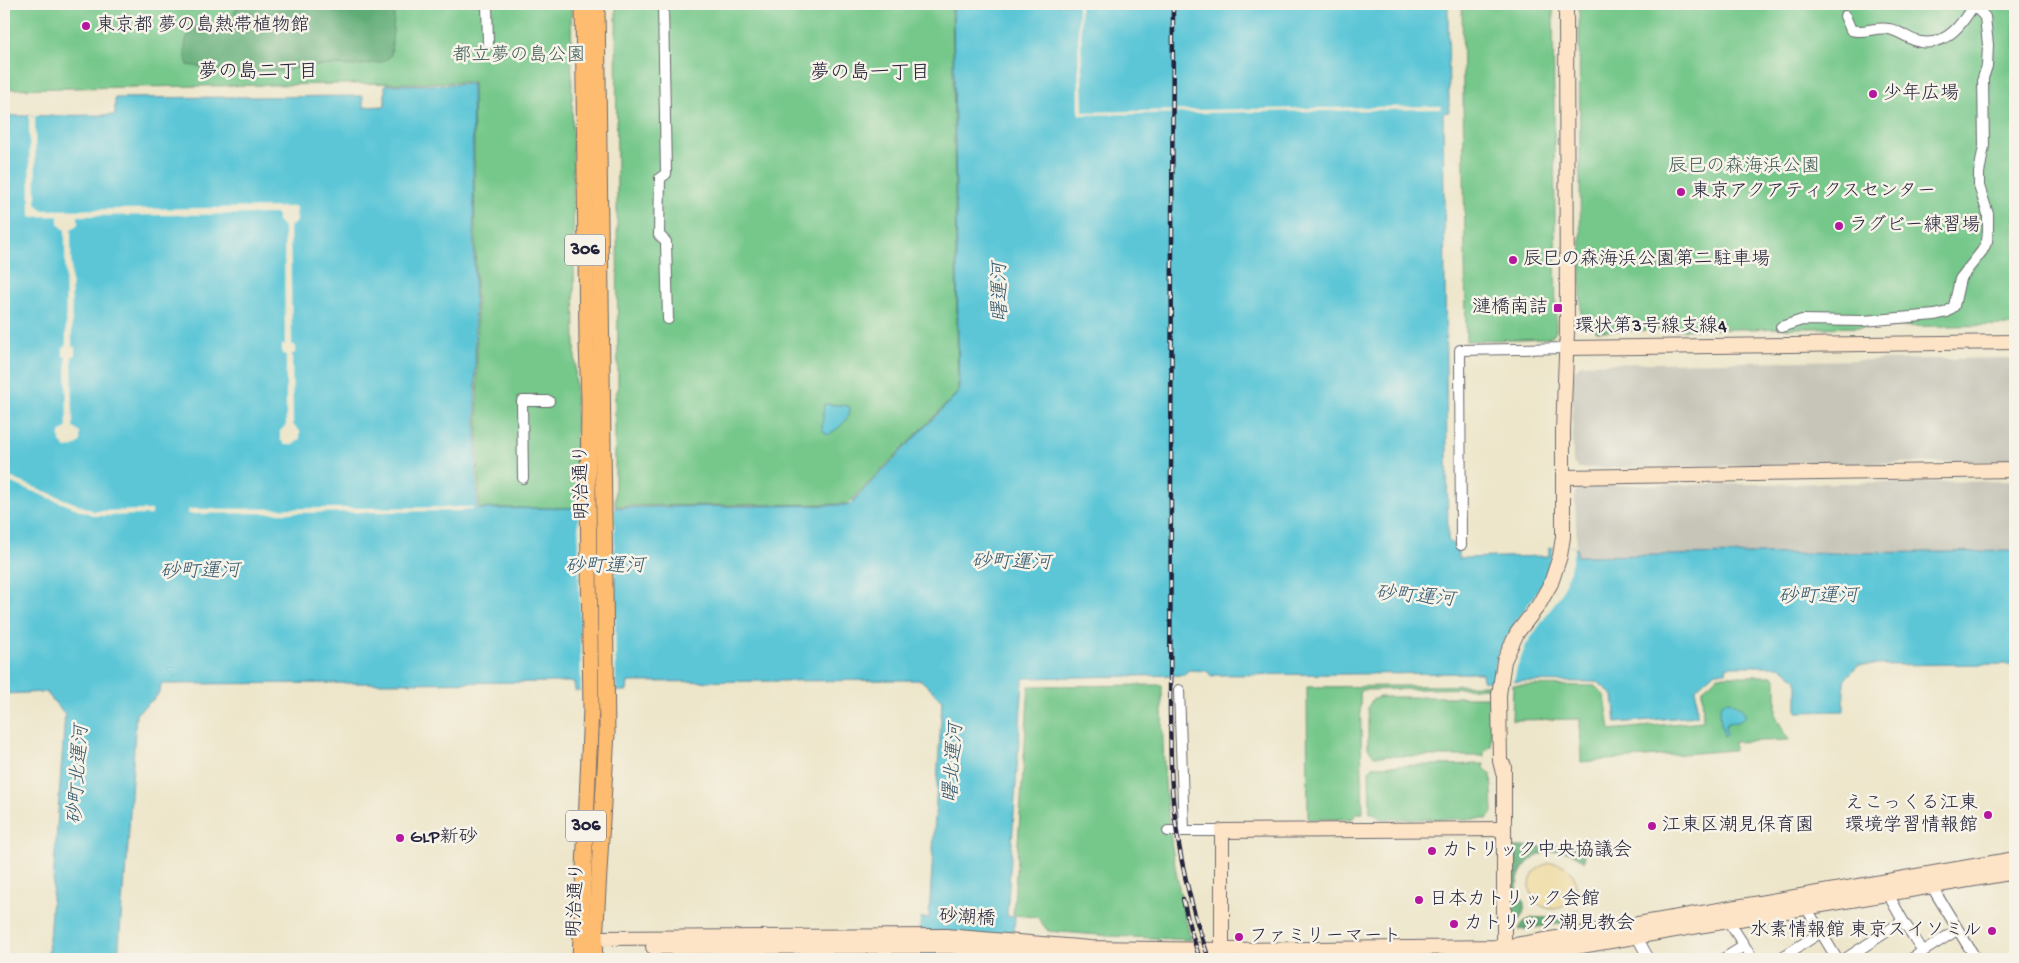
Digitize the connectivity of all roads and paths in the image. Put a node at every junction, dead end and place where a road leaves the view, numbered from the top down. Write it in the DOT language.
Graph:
graph roads {
  1 [pos="487,4"];
  2 [pos="583,4"];
  3 [pos="597,4"];
  4 [pos="663,4"];
  5 [pos="1566,4"];
  6 [pos="1974,4"];
  7 [pos="1845,16"];
  8 [pos="488,44"];
  9 [pos="668,319"];
  10 [pos="1781,327"];
  11 [pos="2015,342"];
  12 [pos="1567,348"];
  13 [pos="549,401"];
  14 [pos="2015,470"];
  15 [pos="1566,477"];
  16 [pos="523,478"];
  17 [pos="1461,545"];
  18 [pos="1179,690"];
  19 [pos="1503,829"];
  20 [pos="1168,831"];
  21 [pos="1184,831"];
  22 [pos="1222,831"];
  23 [pos="2015,858"];
  24 [pos="2015,872"];
  25 [pos="1932,887"];
  26 [pos="1888,894"];
  27 [pos="1805,902"];
  28 [pos="1729,922"];
  29 [pos="1903,922"];
  30 [pos="1957,930"];
  31 [pos="1820,932"];
  32 [pos="1637,938"];
  33 [pos="591,946"];
  34 [pos="1744,946"];
  35 [pos="1023,947"];
  36 [pos="1923,951"];
  37 [pos="1222,955"];
  38 [pos="1509,957"];
  39 [pos="1972,958"];
  40 [pos="580,959"];
  41 [pos="1114,959"];
  42 [pos="1649,959"];
  43 [pos="1723,959"];
  44 [pos="1753,959"];
  45 [pos="1779,959"];
  46 [pos="1837,959"];
  47 [pos="1845,959"];
  48 [pos="1911,959"];
  1 -- 8 [label="street"];
  2 -- 33 [label="main road, 明治通り / 306"];
  3 -- 33 [label="main road, 明治通り / 306"];
  4 -- 9 [label="street"];
  5 -- 12 [label="street, 環状第3号線支線4"];
  6 -- 7 [label="street"];
  6 -- 10 [label="street"];
  11 -- 12 [label="street, 環状第3号線支線4"];
  12 -- 15 [label="street"];
  12 -- 17 [label="street"];
  13 -- 16 [label="street"];
  14 -- 15 [label="street"];
  15 -- 19 [label="street"];
  18 -- 21 [label="street"];
  19 -- 22 [label="street"];
  19 -- 38 [label="street"];
  20 -- 21 [label="street"];
  21 -- 22 [label="street"];
  22 -- 37 [label="street"];
  23 -- 27 [label="street"];
  24 -- 25 [label="street"];
  25 -- 26 [label="street"];
  25 -- 30 [label="street"];
  26 -- 27 [label="street"];
  26 -- 29 [label="street"];
  27 -- 28 [label="street"];
  27 -- 31 [label="street"];
  27 -- 38 [label="street"];
  28 -- 32 [label="street"];
  28 -- 34 [label="street"];
  29 -- 36 [label="street"];
  29 -- 47 [label="street"];
  30 -- 36 [label="street"];
  30 -- 39 [label="street"];
  31 -- 45 [label="street"];
  31 -- 46 [label="street"];
  32 -- 38 [label="street"];
  32 -- 42 [label="street"];
  33 -- 35 [label="street, 砂潮橋"];
  33 -- 40 [label="main road, 明治通り / 306"];
  34 -- 43 [label="street"];
  34 -- 44 [label="street"];
  35 -- 37 [label="street"];
  35 -- 41 [label="street"];
  36 -- 48 [label="street"];
  37 -- 38 [label="street"];
}
